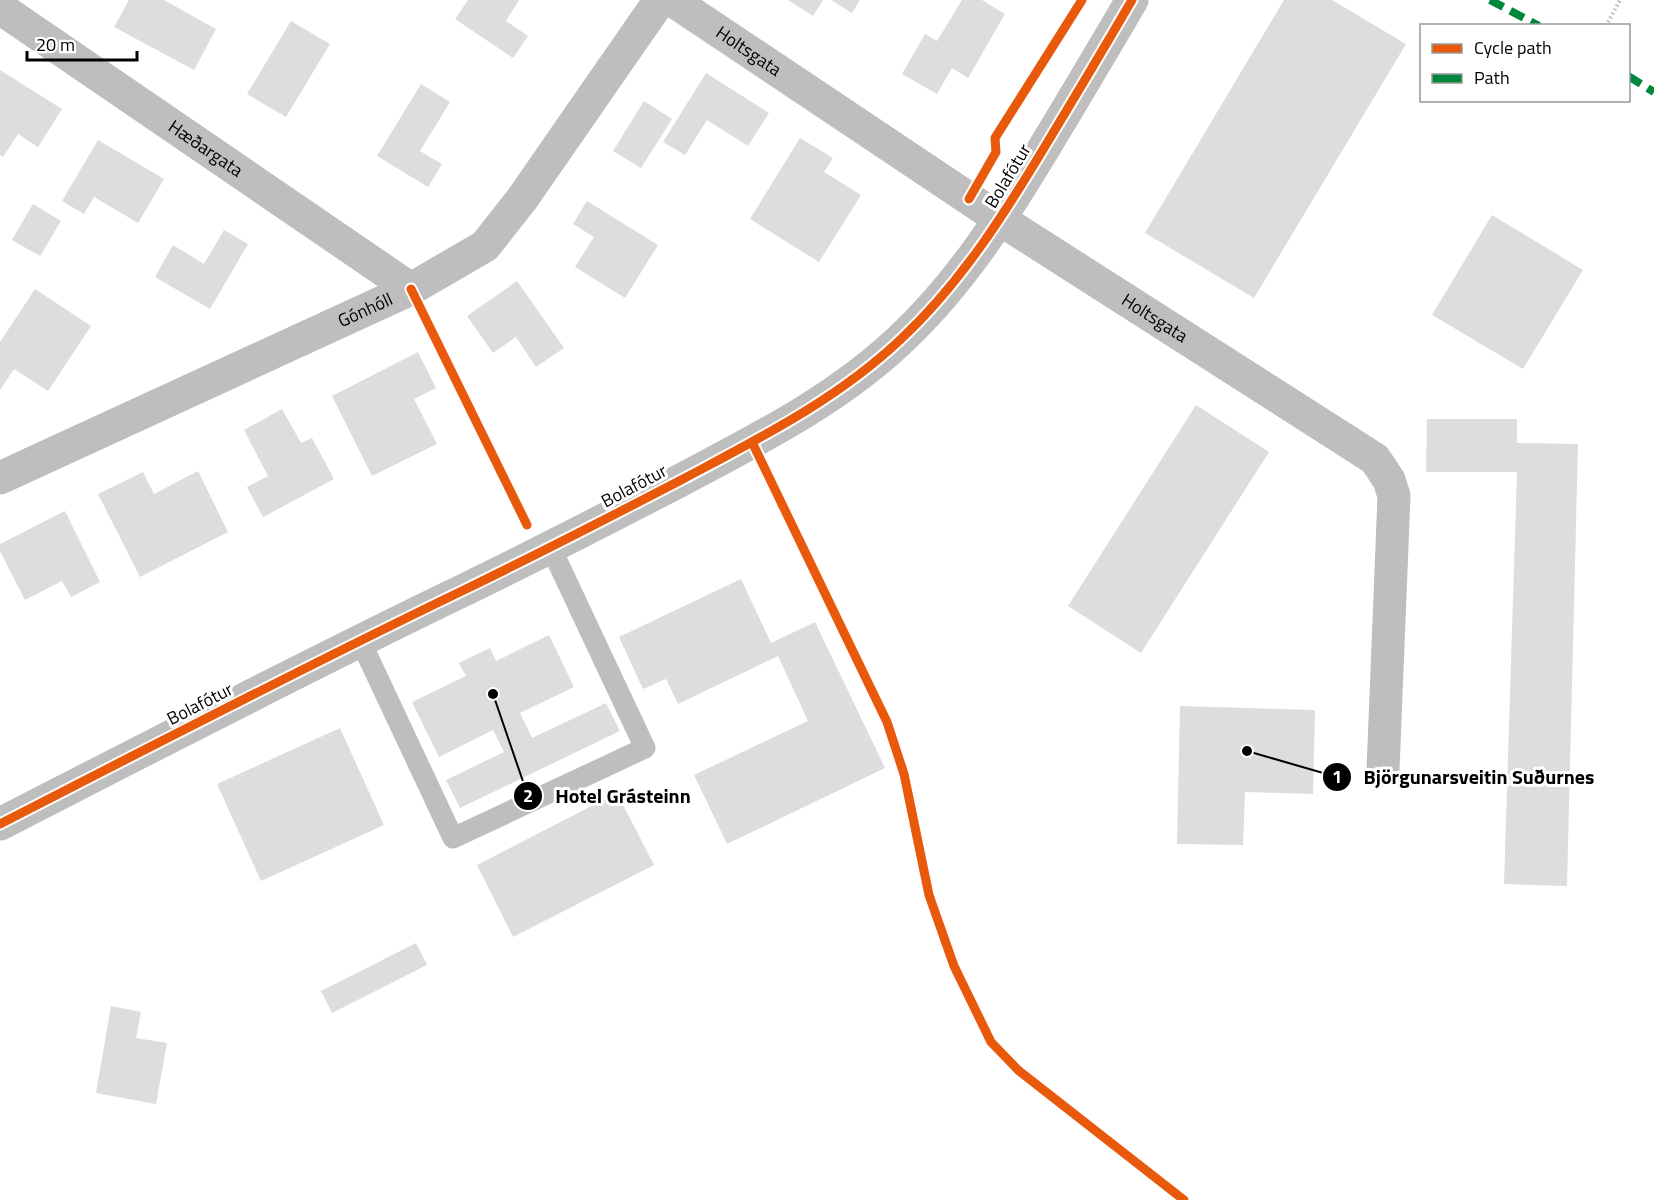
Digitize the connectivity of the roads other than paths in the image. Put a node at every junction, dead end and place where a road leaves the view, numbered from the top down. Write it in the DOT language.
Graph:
graph roads {
  1 [pos="660,0"];
  2 [pos="672,0"];
  3 [pos="1132,0"];
  4 [pos="0,8"];
  5 [pos="1001,220"];
  6 [pos="411,289"];
  7 [pos="0,478"];
  8 [pos="551,548"];
  9 [pos="360,640"];
  10 [pos="1383,770"];
  11 [pos="0,824"];
  1 -- 6 [label="street, Gónhóll"];
  2 -- 5 [label="street, Holtsgata"];
  3 -- 5 [label="street, Bolafótur"];
  4 -- 6 [label="street, Hæðargata"];
  5 -- 8 [label="street, Bolafótur"];
  5 -- 10 [label="street, Holtsgata"];
  6 -- 7 [label="street, Gónhóll"];
  8 -- 9 [label="street, Bolafótur"];
  8 -- 9 [label="lane"];
  9 -- 11 [label="street, Bolafótur"];
}
